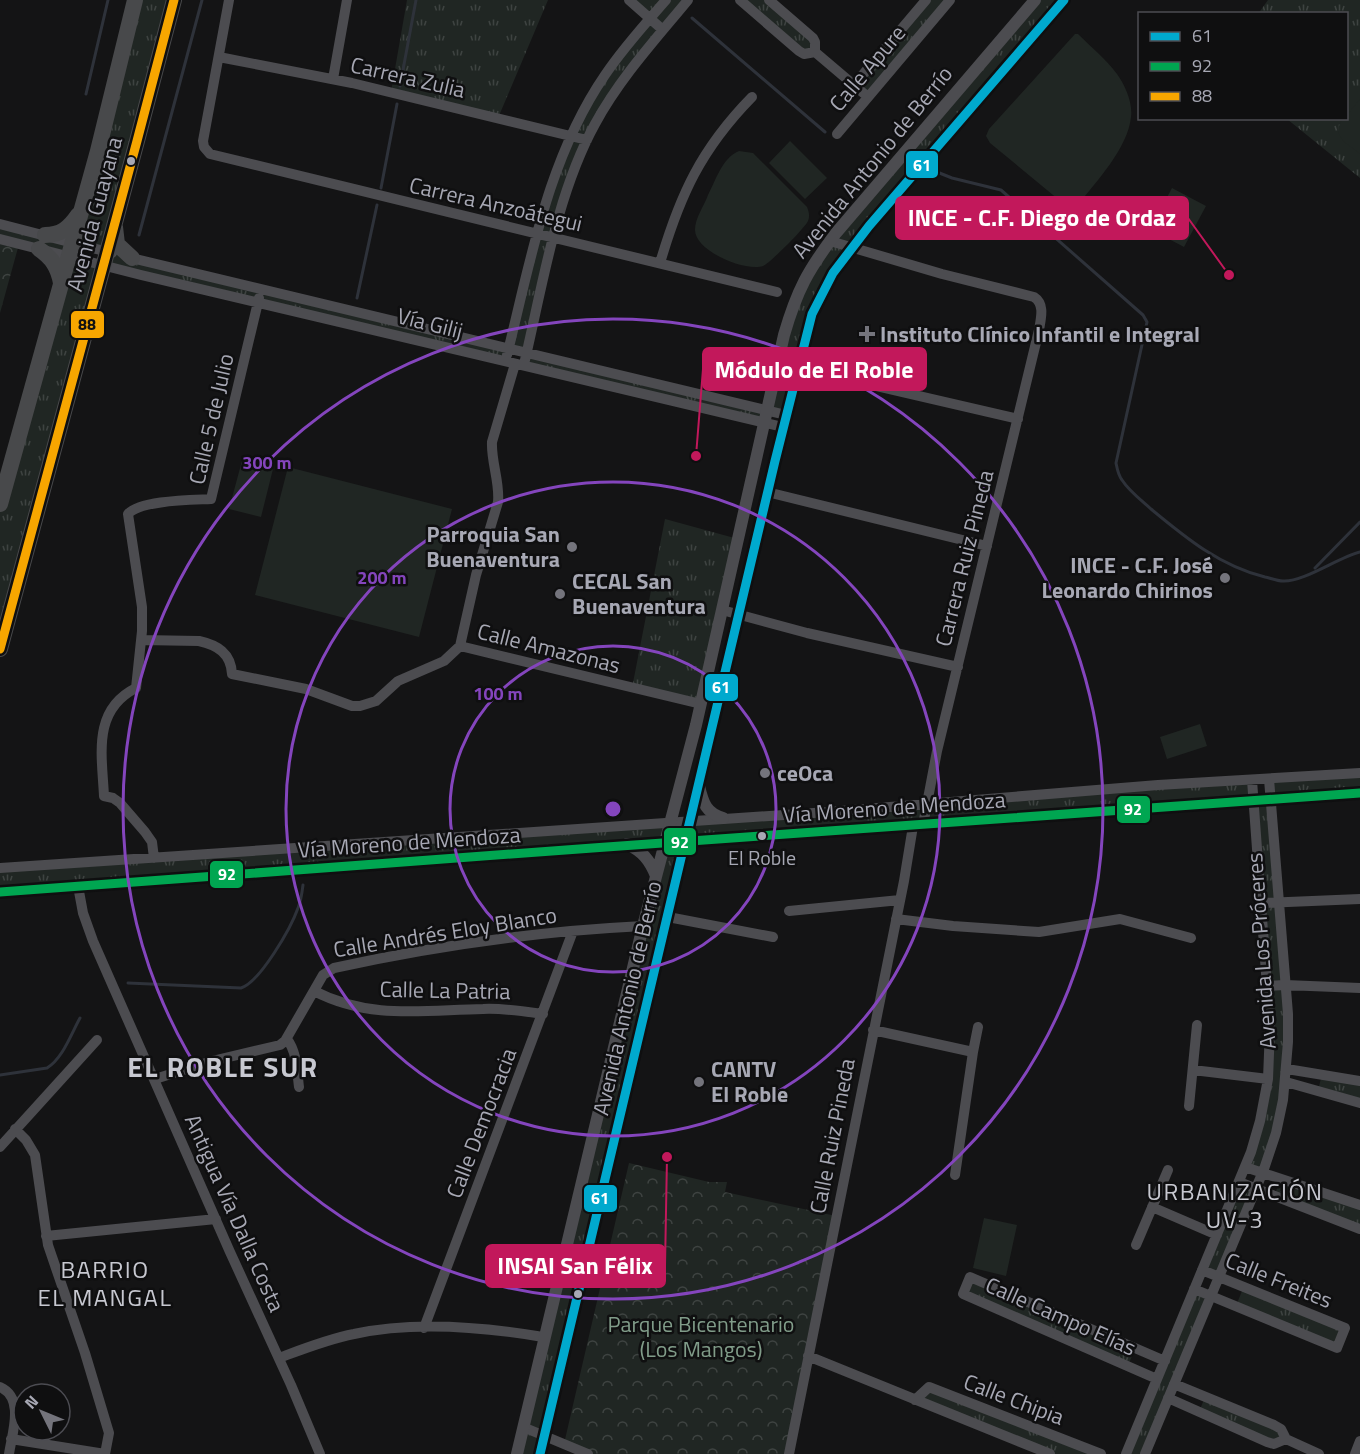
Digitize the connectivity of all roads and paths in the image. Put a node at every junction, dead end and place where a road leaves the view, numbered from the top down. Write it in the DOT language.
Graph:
graph roads {
  1 [pos="135,0"];
  2 [pos="174,0"];
  3 [pos="230,0"];
  4 [pos="347,0"];
  5 [pos="629,0"];
  6 [pos="666,0"];
  7 [pos="688,0"];
  8 [pos="740,0"];
  9 [pos="769,0"];
  10 [pos="924,0"];
  11 [pos="950,0"];
  12 [pos="1035,0"];
  13 [pos="1064,0"];
  14 [pos="650,18"];
  15 [pos="663,30"];
  16 [pos="815,52"];
  17 [pos="219,57"];
  18 [pos="333,79"];
  19 [pos="854,85"];
  20 [pos="868,97"];
  21 [pos="752,98"];
  22 [pos="837,134"];
  23 [pos="571,136"];
  24 [pos="587,140"];
  25 [pos="82,209"];
  26 [pos="0,224"];
  27 [pos="115,224"];
  28 [pos="538,234"];
  29 [pos="554,238"];
  30 [pos="0,239"];
  31 [pos="830,241"];
  32 [pos="42,242"];
  33 [pos="852,248"];
  34 [pos="70,249"];
  35 [pos="132,258"];
  36 [pos="660,263"];
  37 [pos="107,266"];
  38 [pos="61,283"];
  39 [pos="261,290"];
  40 [pos="777,292"];
  41 [pos="258,303"];
  42 [pos="509,349"];
  43 [pos="526,354"];
  44 [pos="515,364"];
  45 [pos="798,368"];
  46 [pos="766,417"];
  47 [pos="1018,418"];
  48 [pos="784,421"];
  49 [pos="767,492"];
  50 [pos="0,504"];
  51 [pos="987,546"];
  52 [pos="722,610"];
  53 [pos="739,615"];
  54 [pos="141,640"];
  55 [pos="460,646"];
  56 [pos="0,648"];
  57 [pos="958,666"];
  58 [pos="701,704"];
  59 [pos="1360,773"];
  60 [pos="1269,779"];
  61 [pos="1252,780"];
  62 [pos="699,784"];
  63 [pos="1360,793"];
  64 [pos="1270,800"];
  65 [pos="1254,801"];
  66 [pos="926,804"];
  67 [pos="723,818"];
  68 [pos="690,820"];
  69 [pos="670,821"];
  70 [pos="918,825"];
  71 [pos="394,840"];
  72 [pos="686,841"];
  73 [pos="665,842"];
  74 [pos="627,844"];
  75 [pos="153,858"];
  76 [pos="396,863"];
  77 [pos="0,868"];
  78 [pos="656,876"];
  79 [pos="78,886"];
  80 [pos="0,892"];
  81 [pos="1360,898"];
  82 [pos="900,900"];
  83 [pos="1278,902"];
  84 [pos="1261,903"];
  85 [pos="789,911"];
  86 [pos="668,917"];
  87 [pos="896,919"];
  88 [pos="643,926"];
  89 [pos="573,931"];
  90 [pos="773,937"];
  91 [pos="1191,938"];
  92 [pos="1286,985"];
  93 [pos="1267,986"];
  94 [pos="1360,988"];
  95 [pos="314,991"];
  96 [pos="543,1014"];
  97 [pos="1197,1025"];
  98 [pos="978,1027"];
  99 [pos="873,1030"];
  100 [pos="97,1040"];
  101 [pos="287,1040"];
  102 [pos="973,1052"];
  103 [pos="1287,1068"];
  104 [pos="1193,1070"];
  105 [pos="154,1079"];
  106 [pos="1268,1079"];
  107 [pos="1360,1081"];
  108 [pos="1286,1082"];
  109 [pos="299,1087"];
  110 [pos="1360,1103"];
  111 [pos="1189,1106"];
  112 [pos="15,1129"];
  113 [pos="0,1147"];
  114 [pos="1245,1167"];
  115 [pos="1168,1170"];
  116 [pos="1263,1173"];
  117 [pos="955,1175"];
  118 [pos="1239,1182"];
  119 [pos="1256,1189"];
  120 [pos="1360,1205"];
  121 [pos="1152,1207"];
  122 [pos="216,1219"];
  123 [pos="1360,1229"];
  124 [pos="1217,1235"];
  125 [pos="46,1236"];
  126 [pos="1136,1245"];
  127 [pos="1202,1270"];
  128 [pos="1219,1277"];
  129 [pos="1194,1289"];
  130 [pos="1211,1296"];
  131 [pos="424,1328"];
  132 [pos="543,1337"];
  133 [pos="808,1356"];
  134 [pos="279,1358"];
  135 [pos="1165,1361"];
  136 [pos="1157,1379"];
  137 [pos="1174,1384"];
  138 [pos="0,1387"];
  139 [pos="1168,1398"];
  140 [pos="915,1400"];
  141 [pos="523,1427"];
  142 [pos="544,1436"];
  143 [pos="11,1439"];
  144 [pos="1286,1439"];
  145 [pos="1360,1441"];
  146 [pos="9,1454"];
  147 [pos="105,1454"];
  148 [pos="320,1454"];
  149 [pos="517,1454"];
  150 [pos="540,1454"];
  151 [pos="588,1454"];
  152 [pos="789,1454"];
  153 [pos="1050,1454"];
  154 [pos="1101,1454"];
  155 [pos="1126,1454"];
  156 [pos="1144,1454"];
  157 [pos="1319,1454"];
  158 [pos="1354,1454"];
  1 -- 25 [label="highway, Avenida Guayana"];
  2 -- 27 [label="highway, Avenida Guayana"];
  3 -- 17 [label="street"];
  4 -- 18 [label="street"];
  5 -- 14 [label="street"];
  6 -- 14 [label="street"];
  7 -- 15 [label="street"];
  8 -- 16 [label="street"];
  9 -- 16 [label="street"];
  10 -- 19 [label="street, Calle Apure"];
  11 -- 20 [label="street, Calle Apure"];
  12 -- 31 [label="street, Avenida Antonio de Berrío"];
  13 -- 33 [label="street, Avenida Antonio de Berrío"];
  14 -- 15 [label="street"];
  14 -- 23 [label="street"];
  15 -- 24 [label="street"];
  16 -- 19 [label="street"];
  17 -- 18 [label="street, Carrera Zulia"];
  17 -- 28 [label="street, Carrera Anzoátegui"];
  18 -- 23 [label="street, Carrera Zulia"];
  19 -- 20 [label="street"];
  20 -- 22 [label="street, Calle Apure"];
  21 -- 36 [label="street"];
  23 -- 24 [label="street, Carrera Zulia"];
  23 -- 28 [label="street"];
  24 -- 29 [label="street"];
  25 -- 32 [label="highway"];
  25 -- 34 [label="highway, Avenida Guayana"];
  26 -- 32 [label="street"];
  27 -- 35 [label="highway"];
  27 -- 37 [label="highway, Avenida Guayana"];
  28 -- 29 [label="street, Carrera Anzoátegui"];
  28 -- 42 [label="street"];
  29 -- 36 [label="street, Carrera Anzoátegui"];
  29 -- 43 [label="street"];
  30 -- 32 [label="street"];
  31 -- 33 [label="street"];
  31 -- 46 [label="street, Avenida Antonio de Berrío"];
  32 -- 34 [label="street, Vía Gilij"];
  32 -- 38 [label="highway"];
  33 -- 45 [label="street, Avenida Antonio de Berrío"];
  33 -- 47 [label="street, Carrera Ruiz Pineda"];
  34 -- 37 [label="street, Vía Gilij"];
  34 -- 38 [label="highway, Avenida Guayana"];
  35 -- 37 [label="street, Vía Gilij"];
  35 -- 39 [label="street, Vía Gilij"];
  36 -- 40 [label="street, Carrera Anzoátegui"];
  37 -- 41 [label="street, Vía Gilij"];
  37 -- 56 [label="highway, Avenida Guayana"];
  38 -- 50 [label="highway, Avenida Guayana"];
  39 -- 41 [label="street"];
  39 -- 42 [label="street, Vía Gilij"];
  41 -- 44 [label="street, Vía Gilij"];
  41 -- 54 [label="street, Calle 5 de Julio"];
  42 -- 43 [label="street, Vía Gilij"];
  42 -- 44 [label="street"];
  43 -- 44 [label="street"];
  43 -- 46 [label="street, Vía Gilij"];
  44 -- 46 [label="street, Vía Gilij"];
  44 -- 55 [label="street"];
  45 -- 47 [label="street"];
  45 -- 48 [label="street, Avenida Antonio de Berrío"];
  46 -- 48 [label="street, Vía Gilij"];
  46 -- 52 [label="street, Avenida Antonio de Berrío"];
  47 -- 51 [label="street, Carrera Ruiz Pineda"];
  48 -- 49 [label="street, Avenida Antonio de Berrío"];
  49 -- 51 [label="street"];
  49 -- 53 [label="street, Avenida Antonio de Berrío"];
  51 -- 57 [label="street, Carrera Ruiz Pineda"];
  52 -- 53 [label="street"];
  52 -- 58 [label="street, Avenida Antonio de Berrío"];
  53 -- 57 [label="street"];
  53 -- 62 [label="street, Avenida Antonio de Berrío"];
  54 -- 55 [label="street, Calle Amazonas"];
  54 -- 75 [label="street, Calle 5 de Julio"];
  55 -- 58 [label="street, Calle Amazonas"];
  57 -- 66 [label="street, Carrera Ruiz Pineda"];
  58 -- 69 [label="street, Avenida Antonio de Berrío"];
  59 -- 60 [label="street, Vía Moreno de Mendoza"];
  60 -- 61 [label="street, Vía Moreno de Mendoza"];
  60 -- 64 [label="street, Avenida Los Próceres"];
  61 -- 65 [label="street, Avenida Los Próceres"];
  61 -- 66 [label="street, Vía Moreno de Mendoza"];
  62 -- 67 [label="street"];
  62 -- 68 [label="street, Avenida Antonio de Berrío"];
  63 -- 64 [label="street, Vía Moreno de Mendoza"];
  64 -- 65 [label="street, Vía Moreno de Mendoza"];
  64 -- 83 [label="street, Avenida Los Próceres"];
  65 -- 70 [label="street, Vía Moreno de Mendoza"];
  65 -- 84 [label="street, Avenida Los Próceres"];
  66 -- 67 [label="street, Vía Moreno de Mendoza"];
  66 -- 70 [label="street, Carrera Ruiz Pineda"];
  67 -- 68 [label="street, Vía Moreno de Mendoza"];
  68 -- 69 [label="street, Vía Moreno de Mendoza"];
  68 -- 72 [label="street, Avenida Antonio de Berrío"];
  69 -- 71 [label="street, Vía Moreno de Mendoza"];
  69 -- 73 [label="street, Avenida Antonio de Berrío"];
  70 -- 72 [label="street, Vía Moreno de Mendoza"];
  70 -- 82 [label="street, Calle Ruiz Pineda"];
  71 -- 75 [label="street, Vía Moreno de Mendoza"];
  71 -- 76 [label="street"];
  72 -- 73 [label="street, Vía Moreno de Mendoza"];
  72 -- 86 [label="street, Avenida Antonio de Berrío"];
  73 -- 74 [label="street, Vía Moreno de Mendoza"];
  73 -- 78 [label="street, Avenida Antonio de Berrío"];
  74 -- 76 [label="street, Vía Moreno de Mendoza"];
  74 -- 78 [label="street"];
  75 -- 77 [label="street, Vía Moreno de Mendoza"];
  76 -- 79 [label="street, Vía Moreno de Mendoza"];
  78 -- 88 [label="street, Avenida Antonio de Berrío"];
  79 -- 80 [label="street, Vía Moreno de Mendoza"];
  79 -- 105 [label="street, Antigua Vía Dalla Costa"];
  81 -- 83 [label="street"];
  82 -- 85 [label="street"];
  82 -- 87 [label="street, Calle Ruiz Pineda"];
  83 -- 84 [label="street"];
  83 -- 92 [label="street, Avenida Los Próceres"];
  84 -- 93 [label="street, Avenida Los Próceres"];
  86 -- 90 [label="street"];
  86 -- 142 [label="street, Avenida Antonio de Berrío"];
  87 -- 91 [label="street"];
  87 -- 99 [label="street, Calle Ruiz Pineda"];
  88 -- 89 [label="street, Calle Andrés Eloy Blanco"];
  88 -- 132 [label="street, Avenida Antonio de Berrío"];
  89 -- 95 [label="street, Calle Andrés Eloy Blanco"];
  89 -- 96 [label="street, Calle Democracia"];
  92 -- 93 [label="street"];
  92 -- 94 [label="street"];
  92 -- 103 [label="street, Avenida Los Próceres"];
  93 -- 106 [label="street, Avenida Los Próceres"];
  95 -- 96 [label="street, Calle La Patria"];
  95 -- 101 [label="street, Calle Andrés Eloy Blanco"];
  96 -- 131 [label="street, Calle Democracia"];
  97 -- 104 [label="street"];
  98 -- 102 [label="street"];
  99 -- 102 [label="street"];
  99 -- 133 [label="street, Calle Ruiz Pineda"];
  100 -- 112 [label="street"];
  101 -- 105 [label="street"];
  101 -- 109 [label="street"];
  102 -- 117 [label="street"];
  103 -- 107 [label="street"];
  103 -- 108 [label="street, Avenida Los Próceres"];
  104 -- 106 [label="street"];
  104 -- 111 [label="street"];
  105 -- 122 [label="street, Antigua Vía Dalla Costa"];
  106 -- 114 [label="street, Avenida Los Próceres"];
  108 -- 110 [label="street"];
  108 -- 116 [label="street, Avenida Los Próceres"];
  112 -- 113 [label="street"];
  112 -- 125 [label="street"];
  114 -- 116 [label="street"];
  114 -- 118 [label="street, Avenida Los Próceres"];
  115 -- 121 [label="street"];
  116 -- 119 [label="street, Avenida Los Próceres"];
  116 -- 120 [label="street"];
  118 -- 119 [label="street"];
  118 -- 124 [label="street, Avenida Los Próceres"];
  119 -- 123 [label="street"];
  119 -- 128 [label="street, Avenida Los Próceres"];
  121 -- 124 [label="street"];
  121 -- 126 [label="street"];
  122 -- 125 [label="street"];
  122 -- 134 [label="street, Antigua Vía Dalla Costa"];
  124 -- 127 [label="street, Avenida Los Próceres"];
  125 -- 147 [label="street"];
  127 -- 128 [label="street, Calle Freites"];
  127 -- 129 [label="street, Avenida Los Próceres"];
  128 -- 130 [label="street, Avenida Los Próceres"];
  128 -- 130 [label="street, Calle Freites"];
  129 -- 130 [label="street, Calle Freites"];
  129 -- 135 [label="street, Avenida Los Próceres"];
  130 -- 137 [label="street, Avenida Los Próceres"];
  131 -- 132 [label="street"];
  131 -- 134 [label="street"];
  132 -- 141 [label="street, Avenida Antonio de Berrío"];
  133 -- 140 [label="street, Calle Chipia"];
  133 -- 152 [label="street, Calle Ruiz Pineda"];
  134 -- 148 [label="street, Antigua Vía Dalla Costa"];
  135 -- 136 [label="street, Avenida Los Próceres"];
  135 -- 136 [label="street, Calle Campo Elías"];
  136 -- 155 [label="street, Avenida Los Próceres"];
  137 -- 139 [label="street, Avenida Los Próceres"];
  137 -- 144 [label="street"];
  138 -- 143 [label="street"];
  139 -- 144 [label="street"];
  139 -- 156 [label="street, Avenida Los Próceres"];
  140 -- 153 [label="street, Calle Chipia"];
  140 -- 154 [label="street, Calle Chipia"];
  141 -- 142 [label="street"];
  141 -- 149 [label="street, Avenida Antonio de Berrío"];
  142 -- 150 [label="street, Avenida Antonio de Berrío"];
  142 -- 151 [label="street"];
  143 -- 146 [label="street"];
  143 -- 147 [label="street"];
  144 -- 157 [label="street"];
  145 -- 158 [label="street"];
}
